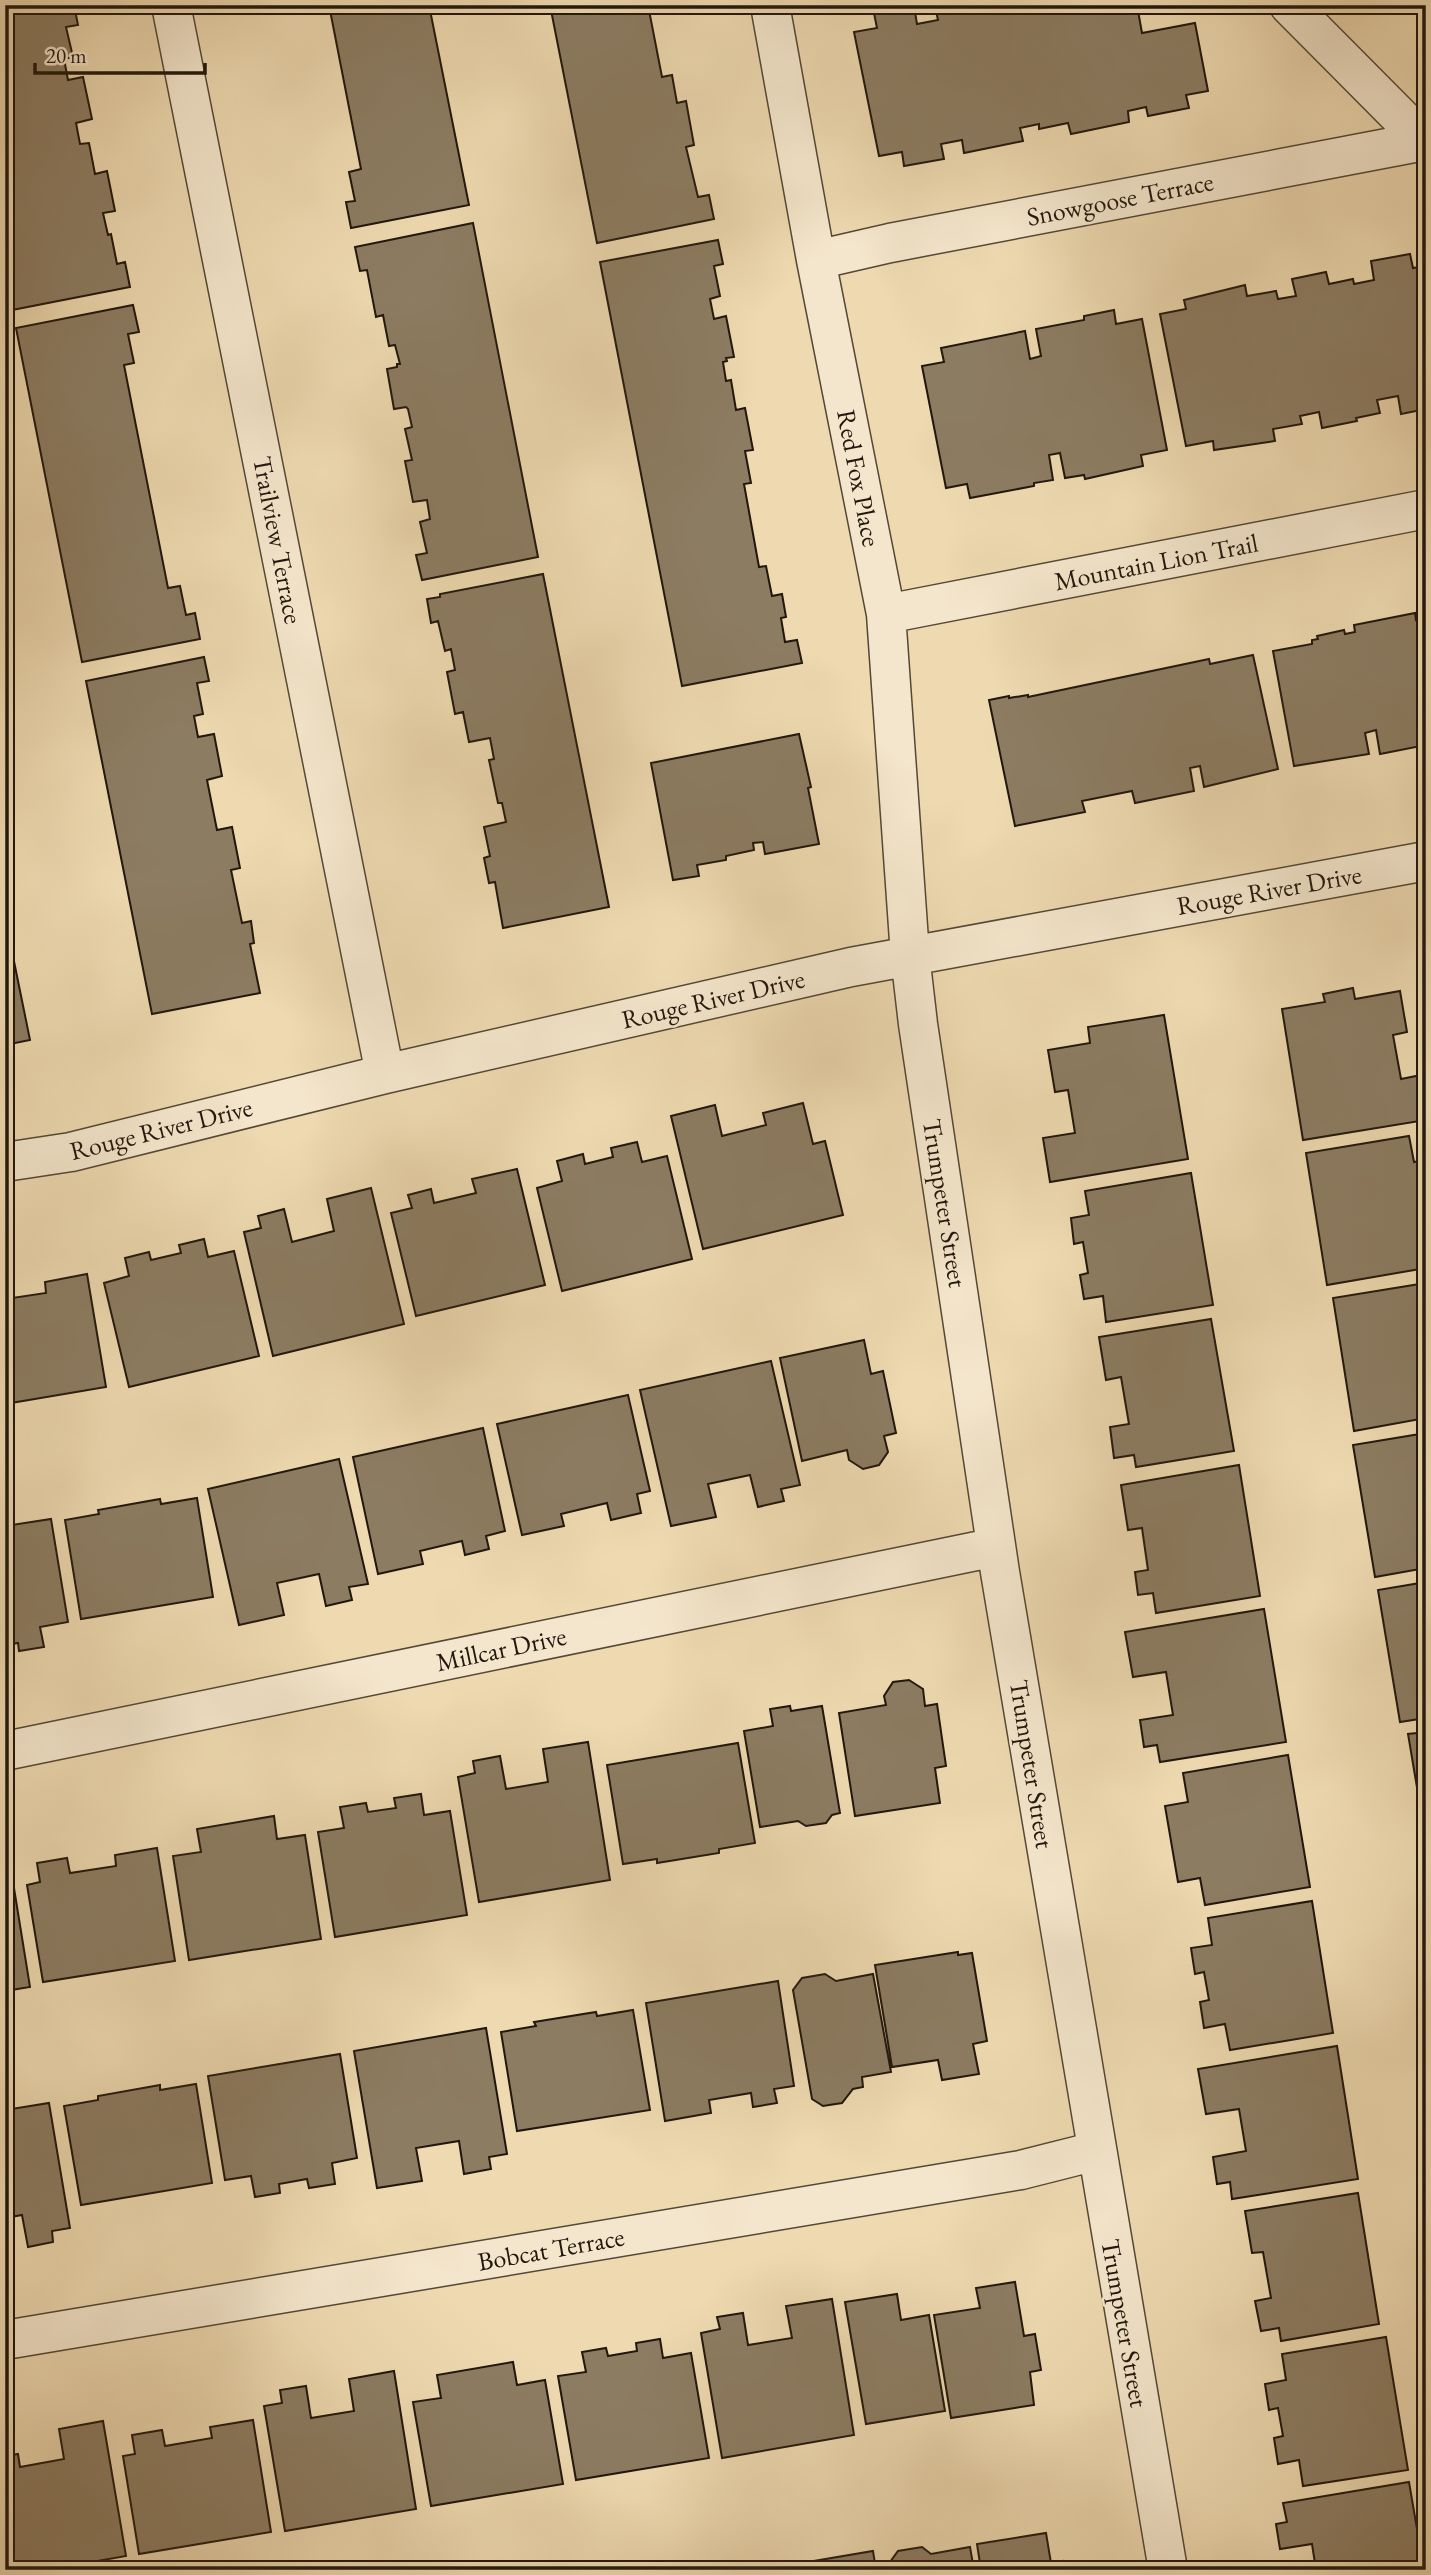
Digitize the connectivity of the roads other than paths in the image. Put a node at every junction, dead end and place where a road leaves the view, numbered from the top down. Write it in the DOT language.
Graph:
graph roads {
  1 [pos="171,5"];
  2 [pos="770,5"];
  3 [pos="1289,5"];
  4 [pos="1425,142"];
  5 [pos="816,260"];
  6 [pos="1426,509"];
  7 [pos="886,614"];
  8 [pos="1426,861"];
  9 [pos="910,955"];
  10 [pos="385,1074"];
  11 [pos="5,1162"];
  12 [pos="996,1547"];
  13 [pos="5,1751"];
  14 [pos="1096,2151"];
  15 [pos="5,2340"];
  16 [pos="1168,2570"];
  1 -- 10 [label="street, Trailview Terrace"];
  2 -- 5 [label="street, Red Fox Place"];
  3 -- 4 [label="street"];
  4 -- 5 [label="street, Snowgoose Terrace"];
  5 -- 7 [label="street, Red Fox Place"];
  6 -- 7 [label="street, Mountain Lion Trail"];
  7 -- 9 [label="street, Red Fox Place"];
  8 -- 9 [label="street, Rouge River Drive"];
  9 -- 10 [label="street, Rouge River Drive"];
  9 -- 12 [label="street, Trumpeter Street"];
  10 -- 11 [label="street, Rouge River Drive"];
  12 -- 13 [label="street, Millcar Drive"];
  12 -- 14 [label="street, Trumpeter Street"];
  14 -- 15 [label="street, Bobcat Terrace"];
  14 -- 16 [label="street, Trumpeter Street"];
}
